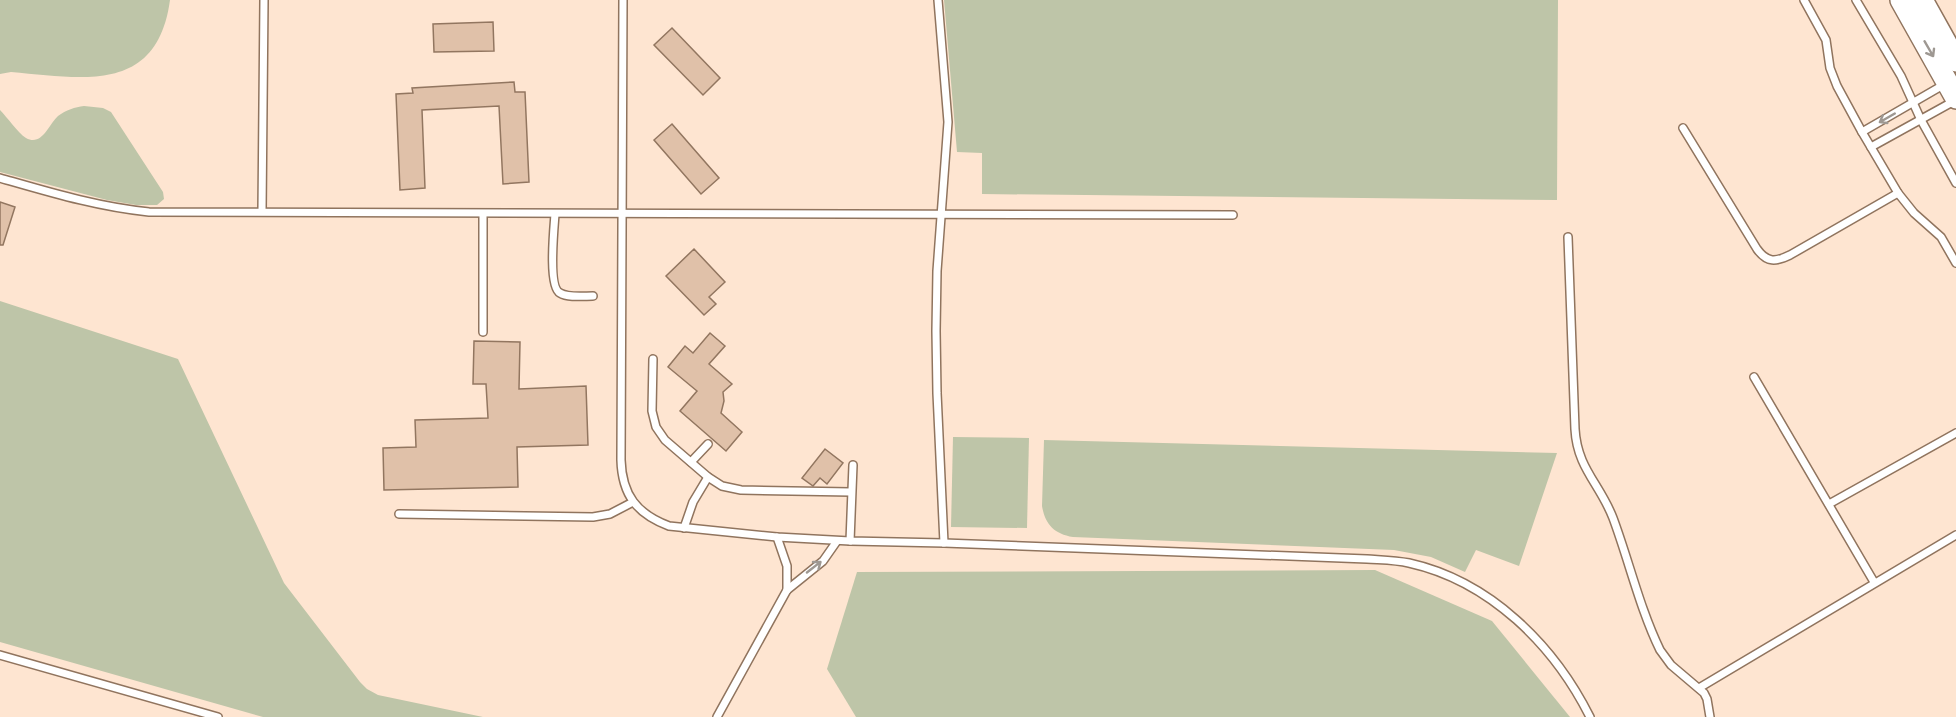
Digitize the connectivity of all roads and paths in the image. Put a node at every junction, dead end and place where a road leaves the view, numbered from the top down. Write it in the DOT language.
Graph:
graph roads {
  1 [pos="264,0"];
  2 [pos="623,0"];
  3 [pos="938,0"];
  4 [pos="1804,0"];
  5 [pos="1856,0"];
  6 [pos="1900,0"];
  7 [pos="1922,0"];
  8 [pos="1956,61"];
  9 [pos="1953,94"];
  10 [pos="1912,103"];
  11 [pos="1921,120"];
  12 [pos="1683,128"];
  13 [pos="1863,132"];
  14 [pos="1871,147"];
  15 [pos="0,178"];
  16 [pos="1956,183"];
  17 [pos="1898,193"];
  18 [pos="262,211"];
  19 [pos="483,214"];
  20 [pos="555,214"];
  21 [pos="622,214"];
  22 [pos="941,214"];
  23 [pos="1233,215"];
  24 [pos="1568,237"];
  25 [pos="1956,263"];
  26 [pos="593,296"];
  27 [pos="483,332"];
  28 [pos="653,359"];
  29 [pos="1754,377"];
  30 [pos="1956,433"];
  31 [pos="708,444"];
  32 [pos="692,462"];
  33 [pos="853,465"];
  34 [pos="708,477"];
  35 [pos="851,492"];
  36 [pos="633,502"];
  37 [pos="1829,504"];
  38 [pos="399,514"];
  39 [pos="684,528"];
  40 [pos="1956,535"];
  41 [pos="777,537"];
  42 [pos="837,541"];
  43 [pos="850,541"];
  44 [pos="944,543"];
  45 [pos="1874,582"];
  46 [pos="787,590"];
  47 [pos="0,655"];
  48 [pos="1699,688"];
  49 [pos="218,717"];
  50 [pos="717,717"];
  51 [pos="1590,717"];
  52 [pos="1710,717"];
  1 -- 18 [label="lane"];
  2 -- 21 [label="lane"];
  3 -- 22 [label="lane"];
  4 -- 13 [label="lane"];
  5 -- 10 [label="lane"];
  6 -- 9 [label="main road, one-way"];
  7 -- 8 [label="main road"];
  9 -- 10 [label="lane"];
  9 -- 11 [label="lane"];
  10 -- 11 [label="lane"];
  10 -- 13 [label="lane, one-way"];
  11 -- 14 [label="lane"];
  11 -- 16 [label="lane"];
  12 -- 17 [label="lane"];
  13 -- 14 [label="lane"];
  14 -- 17 [label="lane"];
  15 -- 18 [label="lane"];
  17 -- 25 [label="lane"];
  18 -- 19 [label="lane"];
  19 -- 20 [label="lane"];
  19 -- 27 [label="lane"];
  20 -- 21 [label="lane"];
  20 -- 26 [label="lane"];
  21 -- 22 [label="lane"];
  21 -- 36 [label="lane"];
  22 -- 23 [label="lane"];
  22 -- 44 [label="lane"];
  24 -- 48 [label="lane"];
  28 -- 32 [label="lane"];
  29 -- 37 [label="lane"];
  30 -- 37 [label="lane"];
  31 -- 32 [label="lane"];
  32 -- 34 [label="lane"];
  33 -- 35 [label="lane"];
  34 -- 35 [label="lane"];
  34 -- 39 [label="lane"];
  35 -- 43 [label="lane"];
  36 -- 38 [label="lane"];
  36 -- 39 [label="lane"];
  37 -- 45 [label="lane"];
  39 -- 41 [label="lane"];
  40 -- 45 [label="lane"];
  41 -- 42 [label="lane"];
  41 -- 46 [label="lane"];
  42 -- 43 [label="lane"];
  46 -- 42 [label="lane, one-way"];
  43 -- 44 [label="lane"];
  44 -- 51 [label="lane"];
  45 -- 48 [label="lane"];
  46 -- 50 [label="lane"];
  47 -- 49 [label="lane"];
  48 -- 52 [label="lane"];
}
